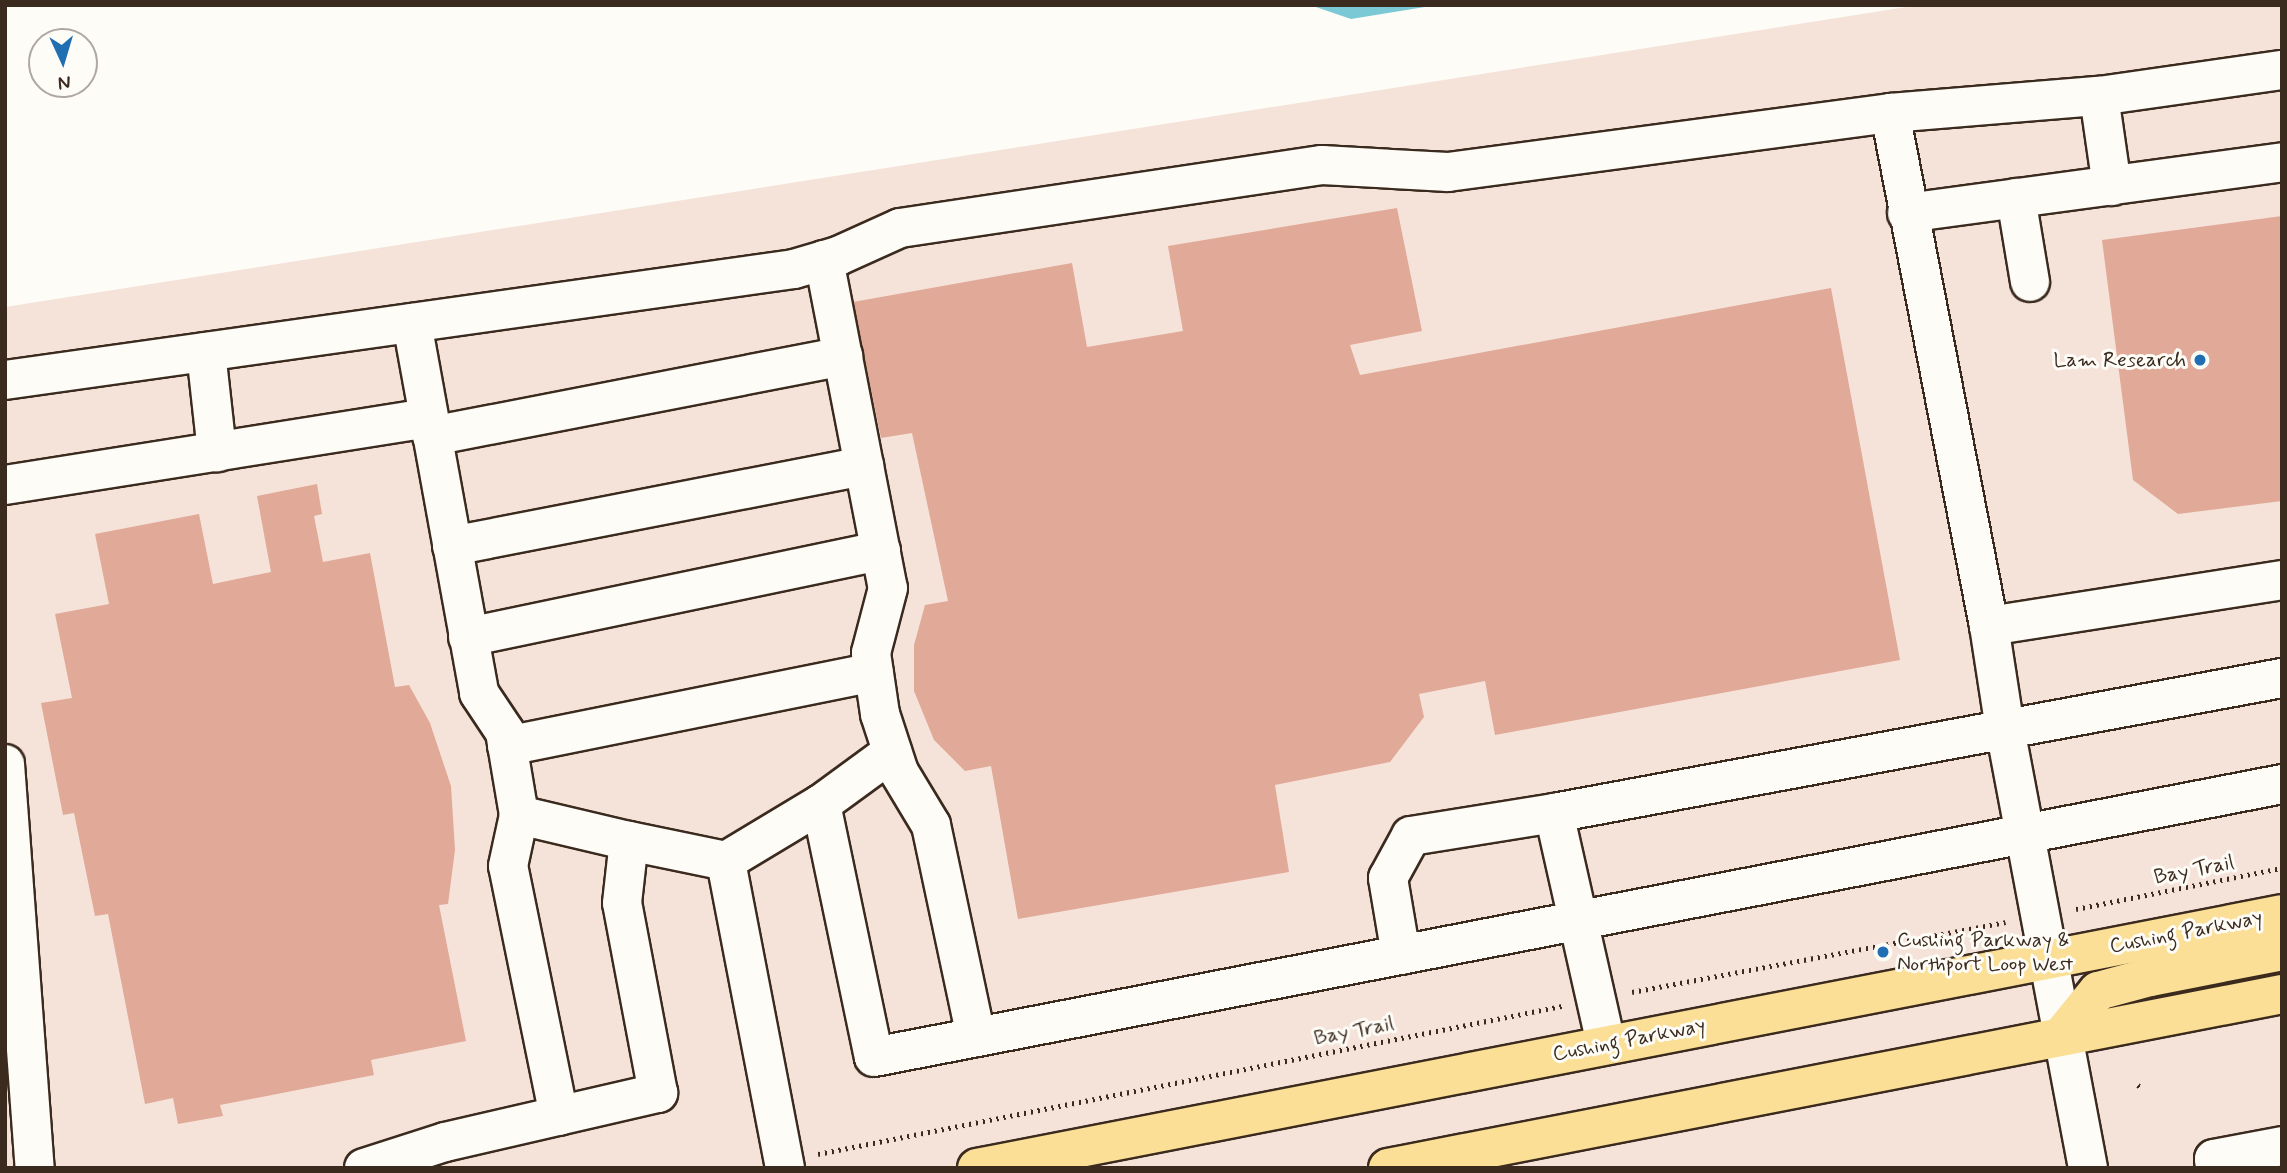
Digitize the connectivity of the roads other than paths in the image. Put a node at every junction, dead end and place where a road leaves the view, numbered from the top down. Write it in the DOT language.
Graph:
graph roads {
  1 [pos="2282,70"];
  2 [pos="2099,96"];
  3 [pos="1890,113"];
  4 [pos="2282,162"];
  5 [pos="2112,186"];
  6 [pos="2016,198"];
  7 [pos="1907,213"];
  8 [pos="824,260"];
  9 [pos="2030,282"];
  10 [pos="412,323"];
  11 [pos="206,352"];
  12 [pos="843,356"];
  13 [pos="5,380"];
  14 [pos="431,427"];
  15 [pos="217,452"];
  16 [pos="864,466"];
  17 [pos="5,485"];
  18 [pos="452,546"];
  19 [pos="881,551"];
  20 [pos="2282,580"];
  21 [pos="1989,626"];
  22 [pos="468,637"];
  23 [pos="874,672"];
  24 [pos="2282,678"];
  25 [pos="2005,729"];
  26 [pos="507,746"];
  27 [pos="892,752"];
  28 [pos="5,764"];
  29 [pos="2282,784"];
  30 [pos="821,804"];
  31 [pos="1554,813"];
  32 [pos="519,815"];
  33 [pos="2025,834"];
  34 [pos="629,841"];
  35 [pos="726,861"];
  36 [pos="10,898"];
  37 [pos="2282,914"];
  38 [pos="1579,921"];
  39 [pos="2282,951"];
  40 [pos="1401,955"];
  41 [pos="2047,958"];
  42 [pos="2282,994"];
  43 [pos="2062,1035"];
  44 [pos="976,1037"];
  45 [pos="1606,1044"];
  46 [pos="559,1116"];
  47 [pos="2282,1146"];
  48 [pos="785,1164"];
  49 [pos="35,1168"];
  50 [pos="364,1168"];
  51 [pos="977,1168"];
  52 [pos="1388,1168"];
  53 [pos="2088,1168"];
  54 [pos="2215,1168"];
  1 -- 2 [label="street"];
  2 -- 3 [label="street"];
  2 -- 5 [label="street"];
  3 -- 7 [label="street"];
  3 -- 8 [label="street"];
  4 -- 5 [label="street"];
  5 -- 6 [label="street"];
  6 -- 7 [label="street"];
  6 -- 9 [label="street"];
  7 -- 21 [label="street"];
  8 -- 10 [label="street"];
  8 -- 12 [label="street"];
  10 -- 11 [label="street"];
  10 -- 14 [label="street"];
  11 -- 13 [label="street"];
  11 -- 15 [label="street"];
  12 -- 14 [label="street"];
  12 -- 16 [label="street"];
  14 -- 15 [label="street"];
  14 -- 18 [label="street"];
  15 -- 17 [label="street"];
  16 -- 18 [label="street"];
  16 -- 19 [label="street"];
  18 -- 22 [label="street"];
  19 -- 22 [label="street"];
  19 -- 23 [label="street"];
  20 -- 21 [label="street"];
  21 -- 25 [label="street"];
  22 -- 26 [label="street"];
  23 -- 26 [label="street"];
  23 -- 27 [label="street"];
  24 -- 25 [label="street"];
  25 -- 31 [label="street"];
  25 -- 33 [label="street"];
  26 -- 32 [label="street"];
  27 -- 30 [label="street"];
  27 -- 44 [label="street"];
  28 -- 36 [label="street"];
  29 -- 33 [label="street"];
  30 -- 35 [label="street"];
  30 -- 44 [label="street"];
  31 -- 38 [label="street"];
  31 -- 40 [label="street"];
  32 -- 34 [label="street"];
  32 -- 46 [label="street"];
  33 -- 38 [label="street"];
  33 -- 41 [label="street"];
  34 -- 35 [label="street"];
  34 -- 46 [label="street"];
  35 -- 48 [label="street"];
  36 -- 49 [label="street"];
  37 -- 41 [label="main road, Cushing Parkway"];
  38 -- 40 [label="street"];
  38 -- 45 [label="street"];
  39 -- 43 [label="main road"];
  40 -- 44 [label="street"];
  41 -- 43 [label="street"];
  41 -- 45 [label="main road, Cushing Parkway"];
  42 -- 43 [label="main road"];
  43 -- 52 [label="main road"];
  43 -- 53 [label="street"];
  45 -- 51 [label="main road, Cushing Parkway"];
  46 -- 50 [label="street"];
  47 -- 54 [label="street"];
}
